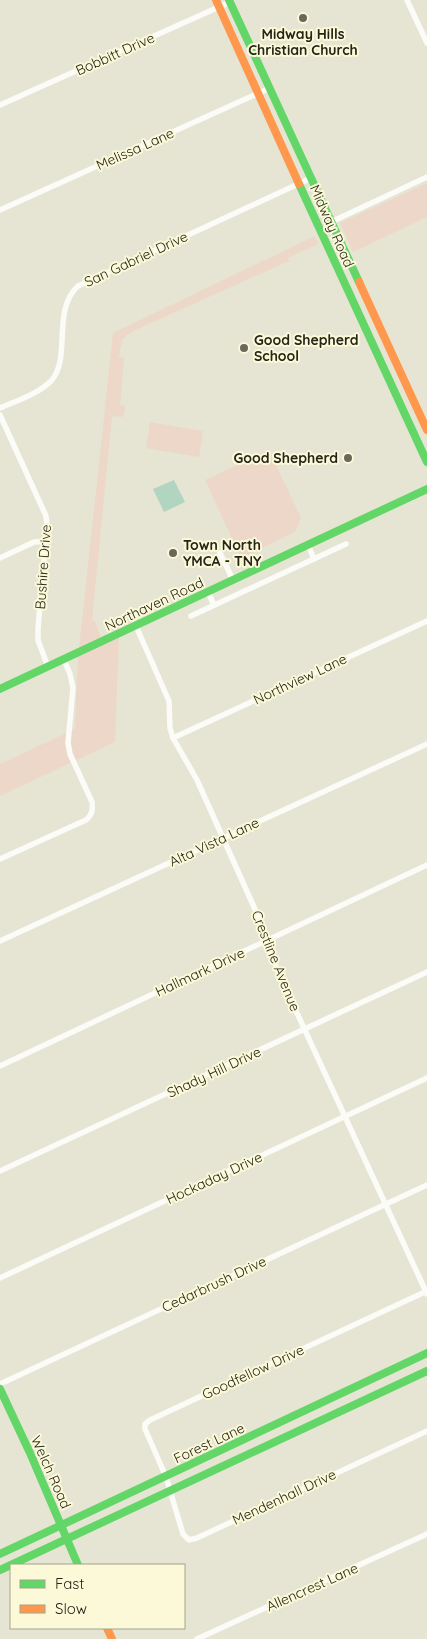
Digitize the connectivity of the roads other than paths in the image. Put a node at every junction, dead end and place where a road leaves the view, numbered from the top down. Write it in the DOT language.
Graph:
graph roads {
  1 [pos="408,0"];
  2 [pos="230,1"];
  3 [pos="218,4"];
  4 [pos="427,43"];
  5 [pos="270,88"];
  6 [pos="260,93"];
  7 [pos="0,105"];
  8 [pos="427,177"];
  9 [pos="311,178"];
  10 [pos="299,184"];
  11 [pos="0,210"];
  12 [pos="331,222"];
  13 [pos="0,408"];
  14 [pos="0,415"];
  15 [pos="427,430"];
  16 [pos="427,462"];
  17 [pos="427,489"];
  18 [pos="46,541"];
  19 [pos="346,544"];
  20 [pos="308,545"];
  21 [pos="220,552"];
  22 [pos="0,558"];
  23 [pos="314,559"];
  24 [pos="233,580"];
  25 [pos="208,592"];
  26 [pos="214,605"];
  27 [pos="191,616"];
  28 [pos="427,621"];
  29 [pos="136,626"];
  30 [pos="64,660"];
  31 [pos="48,667"];
  32 [pos="0,690"];
  33 [pos="173,738"];
  34 [pos="427,744"];
  35 [pos="223,838"];
  36 [pos="0,859"];
  37 [pos="427,865"];
  38 [pos="0,940"];
  39 [pos="266,940"];
  40 [pos="427,972"];
  41 [pos="305,1029"];
  42 [pos="0,1066"];
  43 [pos="427,1078"];
  44 [pos="345,1117"];
  45 [pos="0,1171"];
  46 [pos="427,1185"];
  47 [pos="386,1204"];
  48 [pos="0,1278"];
  49 [pos="427,1292"];
  50 [pos="427,1353"];
  51 [pos="427,1371"];
  52 [pos="0,1384"];
  53 [pos="0,1388"];
  54 [pos="427,1431"];
  55 [pos="166,1477"];
  56 [pos="170,1491"];
  57 [pos="61,1525"];
  58 [pos="427,1534"];
  59 [pos="67,1540"];
  60 [pos="0,1554"];
  61 [pos="13,1564"];
  62 [pos="78,1564"];
  63 [pos="197,1639"];
  1 -- 4 [label="street"];
  2 -- 3 [label="street, Bobbitt Drive"];
  2 -- 5 [label="main road, Midway Road"];
  3 -- 6 [label="main road, Midway Road"];
  3 -- 7 [label="street, Bobbitt Drive"];
  5 -- 6 [label="street, Melissa Lane"];
  5 -- 9 [label="main road, Midway Road"];
  6 -- 10 [label="main road, Midway Road"];
  6 -- 11 [label="street, Melissa Lane"];
  8 -- 12 [label="street"];
  9 -- 10 [label="street, San Gabriel Drive"];
  9 -- 12 [label="main road, Midway Road"];
  10 -- 13 [label="street, San Gabriel Drive"];
  10 -- 16 [label="main road, Midway Road"];
  12 -- 15 [label="main road, Midway Road"];
  14 -- 18 [label="street, Bushire Drive"];
  17 -- 20 [label="main road, Northaven Road"];
  18 -- 22 [label="street"];
  18 -- 31 [label="street, Bushire Drive"];
  19 -- 23 [label="street"];
  20 -- 23 [label="street"];
  20 -- 24 [label="main road, Northaven Road"];
  21 -- 24 [label="street"];
  23 -- 26 [label="street"];
  24 -- 25 [label="main road, Northaven Road"];
  25 -- 26 [label="street"];
  25 -- 29 [label="main road, Northaven Road"];
  26 -- 27 [label="street"];
  28 -- 33 [label="street, Northview Lane"];
  29 -- 30 [label="main road, Northaven Road"];
  29 -- 33 [label="street, Crestline Avenue"];
  30 -- 31 [label="main road, Northaven Road"];
  30 -- 36 [label="street"];
  31 -- 32 [label="main road, Northaven Road"];
  33 -- 35 [label="street, Crestline Avenue"];
  34 -- 35 [label="street, Alta Vista Lane"];
  35 -- 38 [label="street, Alta Vista Lane"];
  35 -- 39 [label="street, Crestline Avenue"];
  37 -- 39 [label="street, Hallmark Drive"];
  39 -- 41 [label="street, Crestline Avenue"];
  39 -- 42 [label="street, Hallmark Drive"];
  40 -- 41 [label="street, Shady Hill Drive"];
  41 -- 44 [label="street, Crestline Avenue"];
  41 -- 45 [label="street, Shady Hill Drive"];
  43 -- 44 [label="street, Hockaday Drive"];
  44 -- 47 [label="street, Crestline Avenue"];
  44 -- 48 [label="street, Hockaday Drive"];
  46 -- 47 [label="street, Cedarbrush Drive"];
  47 -- 49 [label="street, Crestline Avenue"];
  47 -- 52 [label="street, Cedarbrush Drive"];
  49 -- 55 [label="street, Goodfellow Drive"];
  50 -- 55 [label="main road, Forest Lane"];
  51 -- 56 [label="main road, Forest Lane"];
  53 -- 57 [label="main road, Welch Road"];
  54 -- 56 [label="street, Mendenhall Drive"];
  55 -- 56 [label="street, Goodfellow Drive"];
  55 -- 57 [label="main road, Forest Lane"];
  56 -- 59 [label="main road, Forest Lane"];
  57 -- 59 [label="main road, Welch Road"];
  57 -- 60 [label="main road, Forest Lane"];
  58 -- 63 [label="street, Allencrest Lane"];
  59 -- 61 [label="main road, Forest Lane"];
  59 -- 62 [label="main road, Welch Road"];
}
